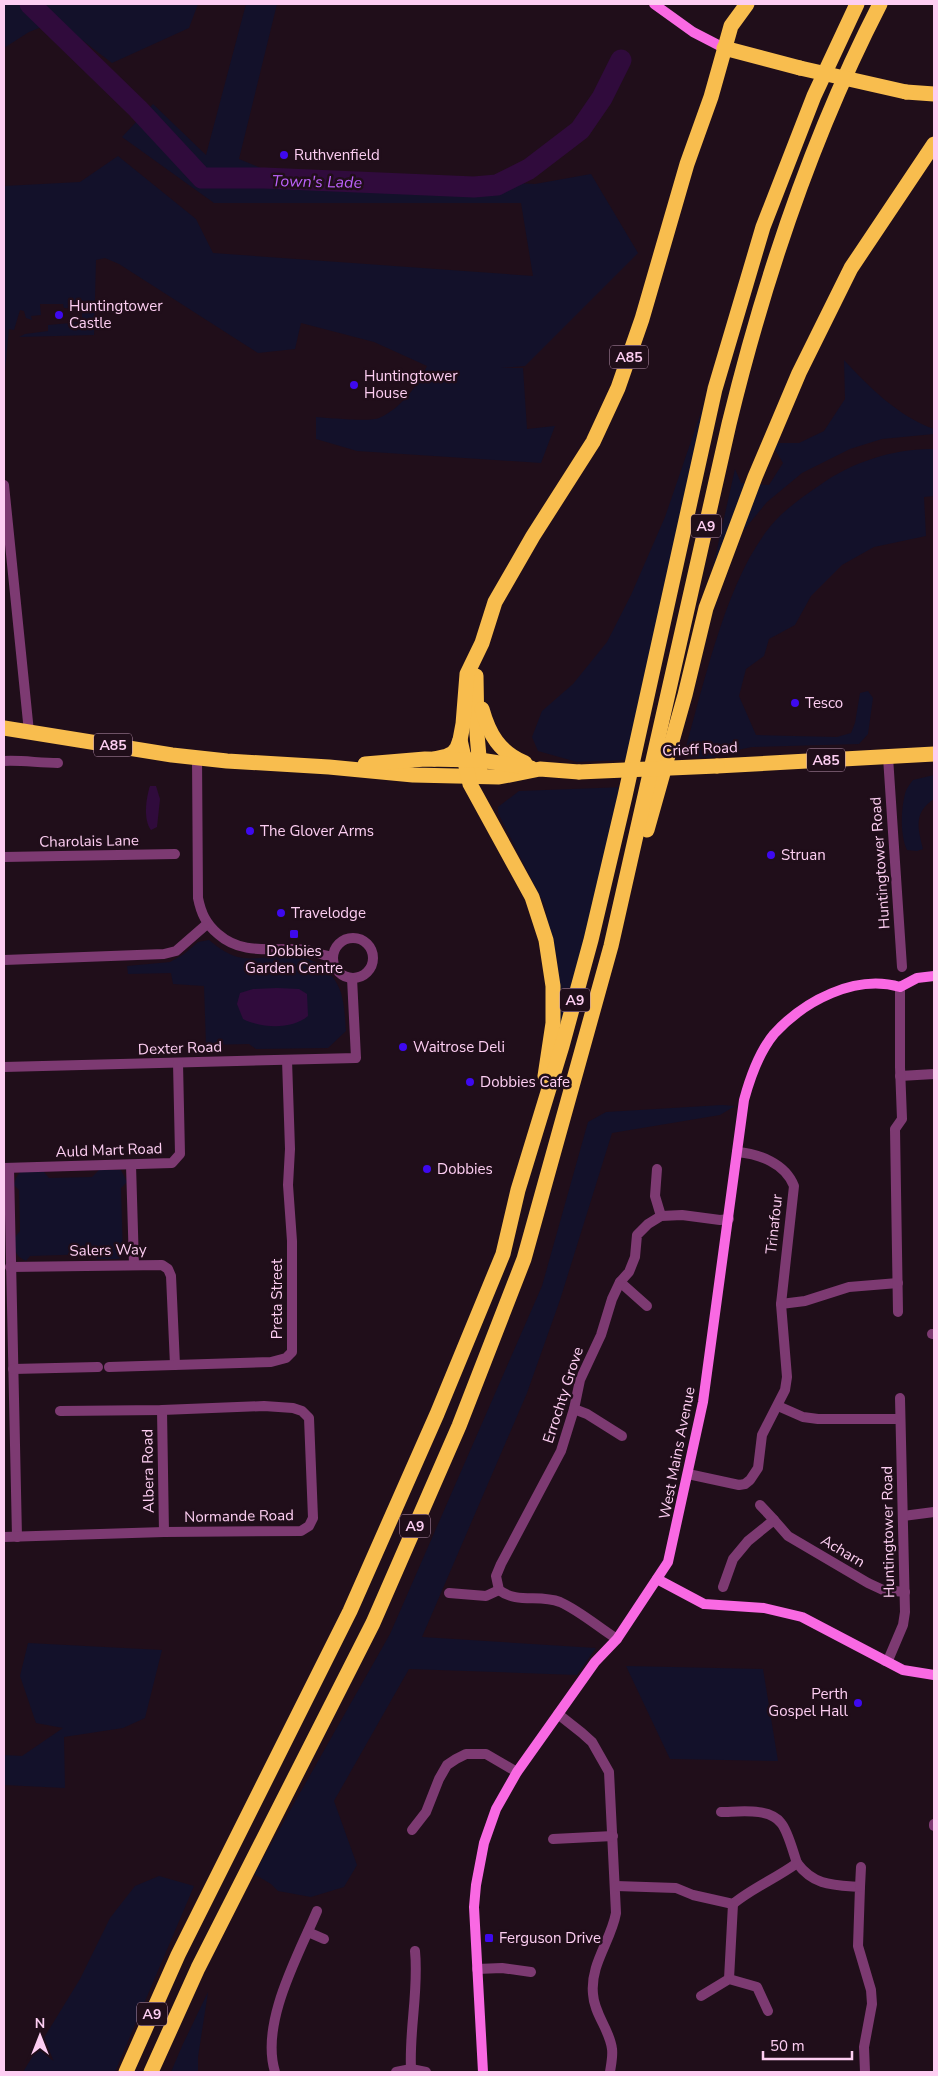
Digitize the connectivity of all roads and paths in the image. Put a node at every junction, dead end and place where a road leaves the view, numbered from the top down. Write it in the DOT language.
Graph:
graph roads {
  1 [pos="654,4"];
  2 [pos="746,4"];
  3 [pos="857,4"];
  4 [pos="880,4"];
  5 [pos="724,48"];
  6 [pos="934,94"];
  7 [pos="934,144"];
  8 [pos="4,485"];
  9 [pos="482,643"];
  10 [pos="475,684"];
  11 [pos="4,728"];
  12 [pos="29,732"];
  13 [pos="460,740"];
  14 [pos="934,754"];
  15 [pos="197,757"];
  16 [pos="888,757"];
  17 [pos="434,759"];
  18 [pos="472,760"];
  19 [pos="4,761"];
  20 [pos="58,763"];
  21 [pos="329,767"];
  22 [pos="540,769"];
  23 [pos="475,776"];
  24 [pos="174,854"];
  25 [pos="4,857"];
  26 [pos="207,924"];
  27 [pos="611,946"];
  28 [pos="332,957"];
  29 [pos="4,960"];
  30 [pos="902,967"];
  31 [pos="934,976"];
  32 [pos="352,978"];
  33 [pos="900,988"];
  34 [pos="288,1060"];
  35 [pos="178,1063"];
  36 [pos="4,1067"];
  37 [pos="934,1074"];
  38 [pos="900,1076"];
  39 [pos="538,1127"];
  40 [pos="737,1152"];
  41 [pos="130,1164"];
  42 [pos="6,1168"];
  43 [pos="656,1169"];
  44 [pos="661,1216"];
  45 [pos="728,1219"];
  46 [pos="134,1265"];
  47 [pos="10,1267"];
  48 [pos="620,1282"];
  49 [pos="898,1283"];
  50 [pos="781,1304"];
  51 [pos="647,1306"];
  52 [pos="898,1312"];
  53 [pos="175,1365"];
  54 [pos="98,1367"];
  55 [pos="109,1367"];
  56 [pos="13,1369"];
  57 [pos="900,1398"];
  58 [pos="778,1406"];
  59 [pos="574,1409"];
  60 [pos="162,1410"];
  61 [pos="60,1411"];
  62 [pos="900,1419"];
  63 [pos="622,1436"];
  64 [pos="688,1474"];
  65 [pos="760,1505"];
  66 [pos="934,1512"];
  67 [pos="903,1516"];
  68 [pos="774,1520"];
  69 [pos="164,1532"];
  70 [pos="4,1537"];
  71 [pos="17,1537"];
  72 [pos="657,1579"];
  73 [pos="723,1587"];
  74 [pos="498,1590"];
  75 [pos="905,1592"];
  76 [pos="449,1593"];
  77 [pos="616,1638"];
  78 [pos="885,1661"];
  79 [pos="934,1675"];
  80 [pos="558,1714"];
  81 [pos="517,1772"];
  82 [pos="721,1812"];
  83 [pos="412,1830"];
  84 [pos="613,1836"];
  85 [pos="554,1839"];
  86 [pos="797,1863"];
  87 [pos="861,1867"];
  88 [pos="616,1886"];
  89 [pos="860,1887"];
  90 [pos="733,1904"];
  91 [pos="317,1911"];
  92 [pos="308,1932"];
  93 [pos="324,1939"];
  94 [pos="415,1951"];
  95 [pos="477,1969"];
  96 [pos="531,1972"];
  97 [pos="729,1979"];
  98 [pos="701,1996"];
  99 [pos="768,2011"];
  100 [pos="412,2069"];
  101 [pos="126,2072"];
  102 [pos="151,2072"];
  103 [pos="275,2072"];
  104 [pos="396,2072"];
  105 [pos="426,2072"];
  106 [pos="483,2072"];
  107 [pos="610,2072"];
  108 [pos="865,2072"];
  1 -- 5 [label="street"];
  2 -- 5 [label="highway"];
  3 -- 39 [label="highway, A9"];
  4 -- 27 [label="highway, A9"];
  5 -- 6 [label="highway, bridge"];
  5 -- 9 [label="highway, A85"];
  7 -- 27 [label="highway, A9"];
  8 -- 12 [label="street"];
  9 -- 10 [label="highway, A85"];
  9 -- 13 [label="highway"];
  10 -- 18 [label="highway, A85"];
  10 -- 22 [label="highway, A85"];
  11 -- 12 [label="highway, A85"];
  12 -- 15 [label="highway, A85"];
  13 -- 17 [label="highway"];
  13 -- 18 [label="highway"];
  14 -- 16 [label="highway, Crieff Road / A85"];
  15 -- 21 [label="highway, A85"];
  15 -- 26 [label="street"];
  16 -- 22 [label="highway, Crieff Road / A85, bridge"];
  16 -- 30 [label="street, Huntingtower Road"];
  17 -- 18 [label="highway, A85"];
  17 -- 21 [label="highway, A85"];
  18 -- 22 [label="highway, A85"];
  18 -- 23 [label="highway"];
  19 -- 20 [label="street"];
  21 -- 23 [label="highway, A85"];
  22 -- 23 [label="highway, Crieff Road / A85"];
  23 -- 39 [label="highway, A9"];
  24 -- 25 [label="street, Charolais Lane"];
  26 -- 28 [label="street"];
  26 -- 29 [label="street"];
  27 -- 102 [label="highway, A9"];
  28 -- 32 [label="street"];
  28 -- 32 [label="street"];
  31 -- 33 [label="street"];
  32 -- 34 [label="street, Dexter Road"];
  33 -- 38 [label="street"];
  33 -- 40 [label="street, West Mains Avenue"];
  34 -- 35 [label="street, Dexter Road"];
  34 -- 53 [label="street, Preta Street"];
  35 -- 36 [label="street, Dexter Road"];
  35 -- 41 [label="street, Auld Mart Road"];
  37 -- 38 [label="street"];
  38 -- 49 [label="street"];
  39 -- 101 [label="highway, A9"];
  40 -- 45 [label="street, West Mains Avenue"];
  40 -- 50 [label="street, Trinafour"];
  41 -- 42 [label="street, Auld Mart Road"];
  41 -- 46 [label="street"];
  42 -- 47 [label="street"];
  43 -- 44 [label="street"];
  44 -- 45 [label="street"];
  44 -- 48 [label="street, Errochty Grove"];
  45 -- 64 [label="street, West Mains Avenue"];
  46 -- 47 [label="street, Salers Way"];
  46 -- 53 [label="street, Salers Way"];
  47 -- 56 [label="street"];
  48 -- 51 [label="street"];
  48 -- 59 [label="street, Errochty Grove"];
  49 -- 50 [label="street"];
  49 -- 52 [label="street"];
  50 -- 58 [label="street, Trinafour"];
  53 -- 55 [label="street, Preta Street"];
  54 -- 56 [label="street"];
  56 -- 71 [label="street"];
  57 -- 62 [label="street, Huntingtower Road"];
  58 -- 62 [label="street"];
  58 -- 64 [label="street, Trinafour"];
  59 -- 63 [label="street"];
  59 -- 74 [label="street, Errochty Grove"];
  60 -- 61 [label="street, Normande Road"];
  60 -- 69 [label="street, Albera Road"];
  60 -- 69 [label="street, Normande Road"];
  62 -- 67 [label="street, Huntingtower Road"];
  64 -- 72 [label="street, West Mains Avenue"];
  65 -- 68 [label="street, Acharn"];
  66 -- 67 [label="street"];
  67 -- 75 [label="street, Huntingtower Road"];
  68 -- 73 [label="street"];
  68 -- 75 [label="street, Acharn"];
  69 -- 71 [label="street, Normande Road"];
  70 -- 71 [label="street, Normande Road"];
  72 -- 77 [label="street, West Mains Avenue"];
  72 -- 78 [label="street"];
  74 -- 76 [label="street"];
  74 -- 77 [label="street"];
  75 -- 78 [label="street, Huntingtower Road"];
  77 -- 80 [label="street, West Mains Avenue"];
  78 -- 79 [label="street"];
  80 -- 81 [label="street, West Mains Avenue"];
  80 -- 84 [label="street"];
  81 -- 83 [label="street"];
  81 -- 95 [label="street, West Mains Avenue"];
  82 -- 86 [label="street"];
  84 -- 85 [label="street"];
  84 -- 88 [label="street"];
  86 -- 89 [label="street"];
  86 -- 90 [label="street"];
  87 -- 89 [label="street"];
  88 -- 90 [label="street"];
  88 -- 107 [label="street"];
  89 -- 108 [label="street"];
  90 -- 97 [label="street"];
  91 -- 92 [label="street"];
  92 -- 93 [label="street"];
  92 -- 103 [label="street"];
  94 -- 100 [label="street"];
  95 -- 96 [label="street"];
  95 -- 106 [label="street, West Mains Avenue"];
  97 -- 98 [label="street"];
  97 -- 99 [label="street"];
  100 -- 104 [label="street"];
  100 -- 105 [label="street"];
}
